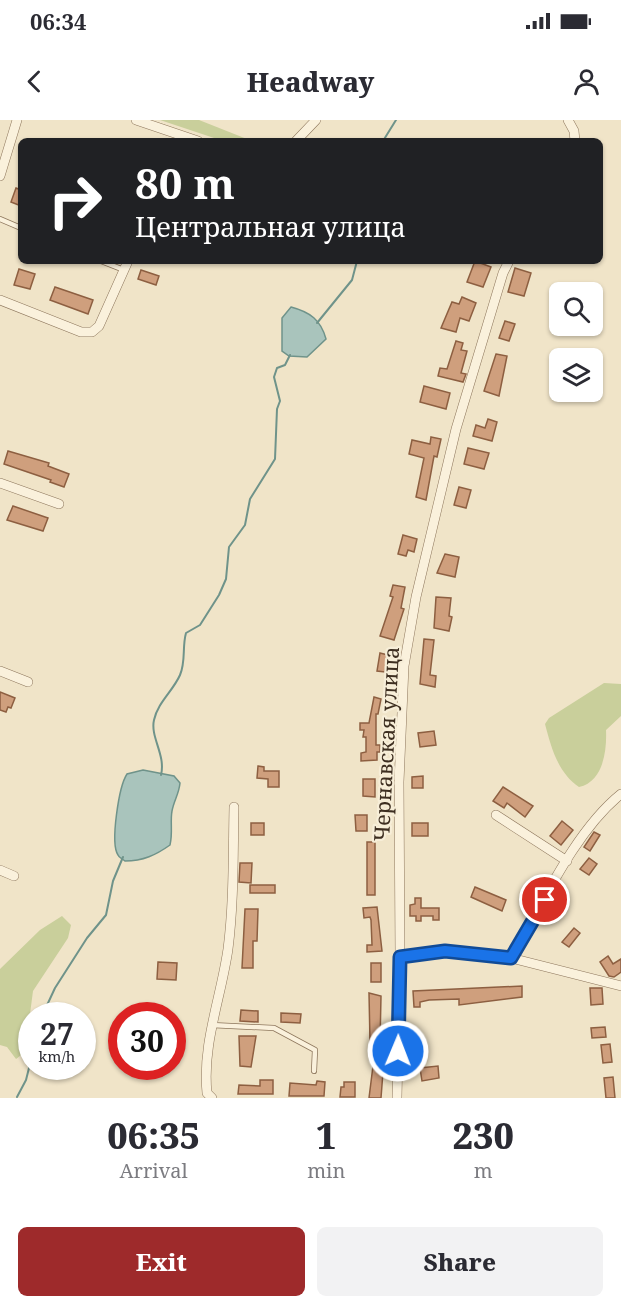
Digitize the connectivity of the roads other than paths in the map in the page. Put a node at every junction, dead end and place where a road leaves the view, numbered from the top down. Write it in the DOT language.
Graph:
graph roads {
  1 [pos="17,120"];
  2 [pos="136,120"];
  3 [pos="315,120"];
  4 [pos="568,120"];
  5 [pos="186,138"];
  6 [pos="299,138"];
  7 [pos="575,138"];
  8 [pos="0,177"];
  9 [pos="0,219"];
  10 [pos="18,227"];
  11 [pos="508,264"];
  12 [pos="126,266"];
  13 [pos="0,300"];
  14 [pos="0,483"];
  15 [pos="59,504"];
  16 [pos="0,671"];
  17 [pos="28,682"];
  18 [pos="621,794"];
  19 [pos="234,807"];
  20 [pos="496,814"];
  21 [pos="567,861"];
  22 [pos="0,870"];
  23 [pos="14,876"];
  24 [pos="400,957"];
  25 [pos="511,958"];
  26 [pos="621,986"];
  27 [pos="212,1025"];
  28 [pos="314,1071"];
  29 [pos="212,1098"];
  30 [pos="397,1098"];
  1 -- 8 [label="street"];
  2 -- 5 [label="street"];
  3 -- 6 [label="street"];
  4 -- 7 [label="street"];
  9 -- 10 [label="lane"];
  11 -- 24 [label="street, Чернавская улица"];
  12 -- 13 [label="street"];
  14 -- 15 [label="street"];
  16 -- 17 [label="street"];
  18 -- 21 [label="street"];
  19 -- 27 [label="street"];
  20 -- 21 [label="street"];
  21 -- 25 [label="street"];
  22 -- 23 [label="street"];
  24 -- 25 [label="street"];
  24 -- 30 [label="street, Чернавская улица"];
  25 -- 26 [label="street"];
  27 -- 28 [label="lane"];
  27 -- 29 [label="street"];
}
